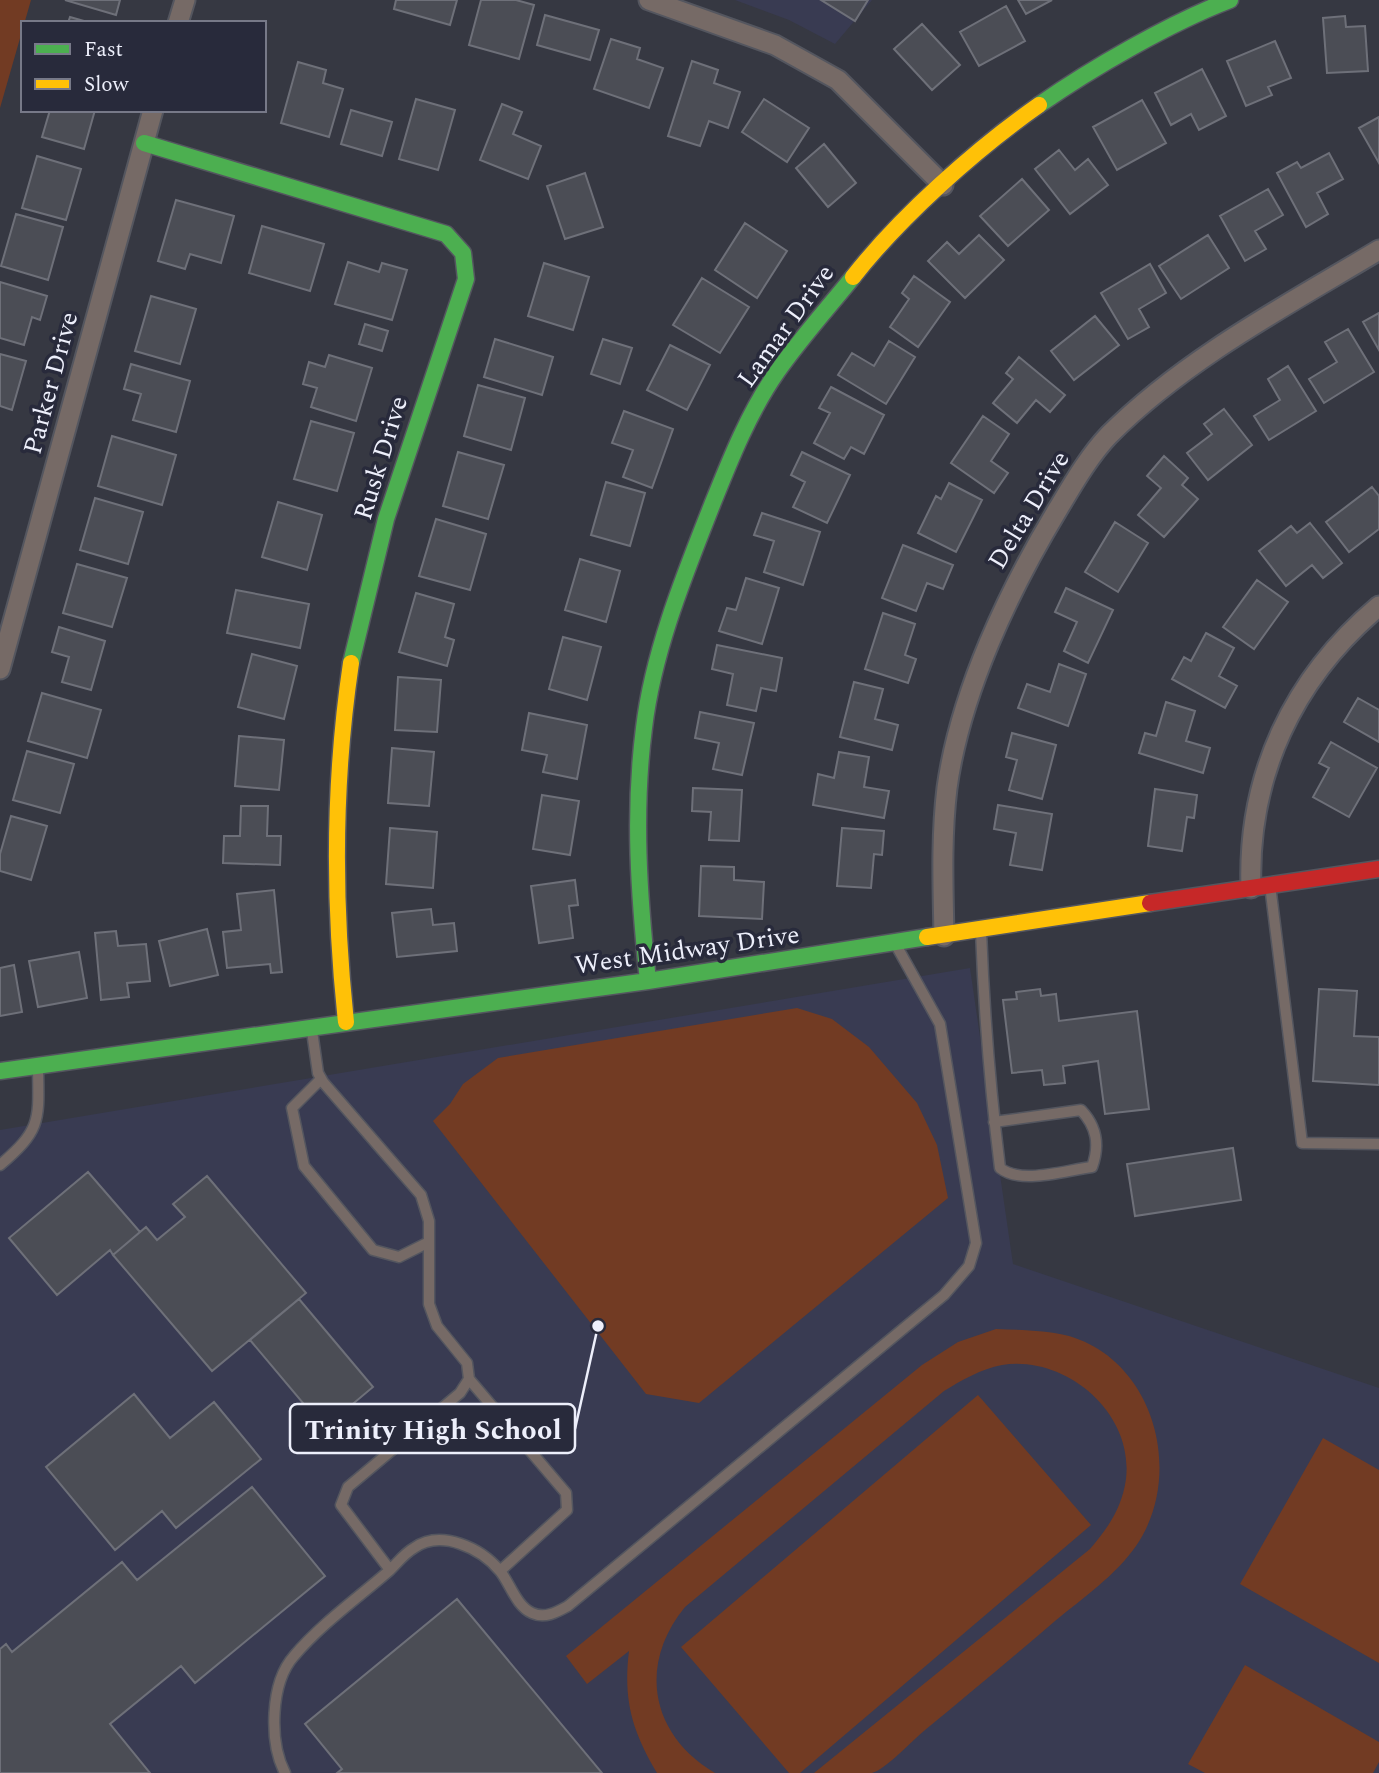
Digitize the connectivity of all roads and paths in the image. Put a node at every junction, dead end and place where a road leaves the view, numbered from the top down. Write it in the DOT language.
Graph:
graph roads {
  1 [pos="185,0"];
  2 [pos="649,0"];
  3 [pos="1230,0"];
  4 [pos="179,21"];
  5 [pos="152,112"];
  6 [pos="144,143"];
  7 [pos="943,186"];
  8 [pos="1379,250"];
  9 [pos="1379,606"];
  10 [pos="0,669"];
  11 [pos="1379,869"];
  12 [pos="1260,886"];
  13 [pos="981,930"];
  14 [pos="944,936"];
  15 [pos="895,944"];
  16 [pos="648,981"];
  17 [pos="346,1022"];
  18 [pos="312,1027"];
  19 [pos="38,1066"];
  20 [pos="0,1071"];
  21 [pos="321,1079"];
  22 [pos="994,1122"];
  23 [pos="1379,1144"];
  24 [pos="0,1165"];
  25 [pos="429,1242"];
  26 [pos="469,1379"];
  27 [pos="390,1570"];
  28 [pos="500,1571"];
  29 [pos="285,1773"];
  1 -- 4 [label="street"];
  2 -- 7 [label="street"];
  3 -- 7 [label="street, Lamar Drive"];
  5 -- 6 [label="street, Parker Drive"];
  6 -- 10 [label="street, Parker Drive"];
  6 -- 17 [label="street, Rusk Drive"];
  7 -- 16 [label="street, Lamar Drive"];
  8 -- 14 [label="street, Delta Drive"];
  9 -- 12 [label="street"];
  11 -- 12 [label="street, West Midway Drive"];
  12 -- 13 [label="street, West Midway Drive"];
  12 -- 23 [label="lane"];
  13 -- 14 [label="street, West Midway Drive"];
  13 -- 22 [label="lane"];
  14 -- 15 [label="street, West Midway Drive"];
  15 -- 16 [label="street, West Midway Drive"];
  15 -- 28 [label="lane"];
  16 -- 17 [label="street, West Midway Drive"];
  17 -- 18 [label="street, West Midway Drive"];
  18 -- 19 [label="street, West Midway Drive"];
  18 -- 21 [label="lane"];
  19 -- 20 [label="street, West Midway Drive"];
  19 -- 24 [label="lane"];
  21 -- 25 [label="lane"];
  21 -- 25 [label="lane"];
  22 -- 22 [label="lane"];
  25 -- 26 [label="lane"];
  26 -- 27 [label="lane"];
  26 -- 28 [label="lane"];
  27 -- 28 [label="lane"];
  27 -- 29 [label="lane"];
}
